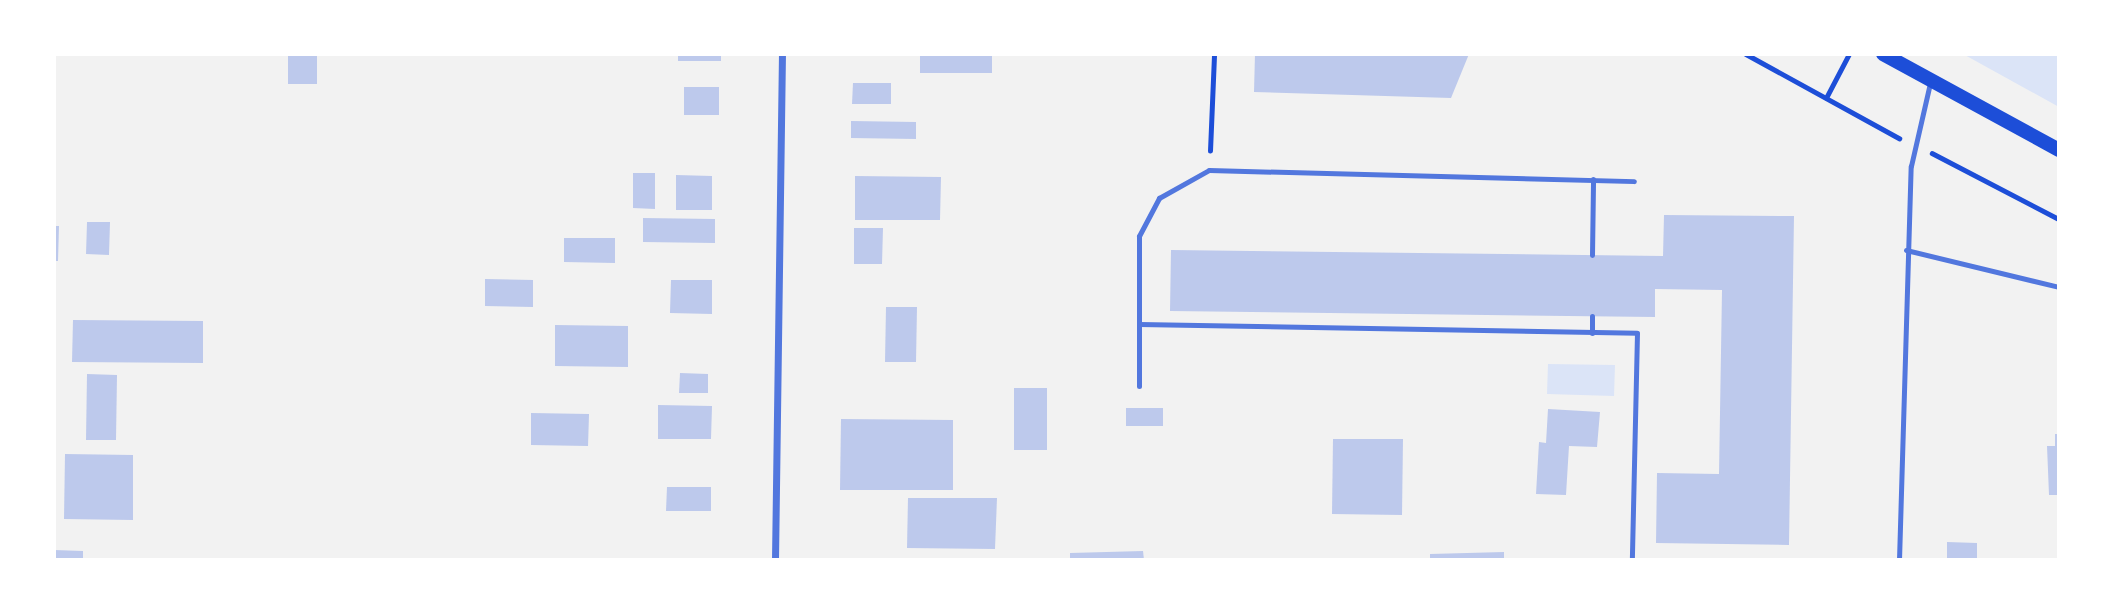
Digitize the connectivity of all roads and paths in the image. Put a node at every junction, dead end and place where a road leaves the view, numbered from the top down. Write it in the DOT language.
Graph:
graph roads {
  1 [pos="782,54"];
  2 [pos="1214,54"];
  3 [pos="1849,54"];
  4 [pos="1883,54"];
  5 [pos="1931,80"];
  6 [pos="1826,98"];
  7 [pos="2059,150"];
  8 [pos="1209,170"];
  9 [pos="1594,179"];
  10 [pos="1634,181"];
  11 [pos="1906,250"];
  12 [pos="1592,255"];
  13 [pos="2059,287"];
  14 [pos="1592,316"];
  15 [pos="1139,324"];
  16 [pos="1592,333"];
  17 [pos="1139,386"];
  18 [pos="775,560"];
  19 [pos="1632,560"];
  20 [pos="1899,560"];
  1 -- 18 [label="street"];
  2 -- 8 [label="path"];
  3 -- 6 [label="path"];
  4 -- 5 [label="main road"];
  5 -- 7 [label="main road"];
  5 -- 11 [label="lane"];
  8 -- 9 [label="lane"];
  8 -- 15 [label="lane"];
  9 -- 10 [label="lane"];
  9 -- 12 [label="lane"];
  11 -- 13 [label="lane"];
  11 -- 20 [label="lane"];
  14 -- 16 [label="lane"];
  15 -- 16 [label="lane"];
  15 -- 17 [label="lane"];
  16 -- 19 [label="lane"];
}
